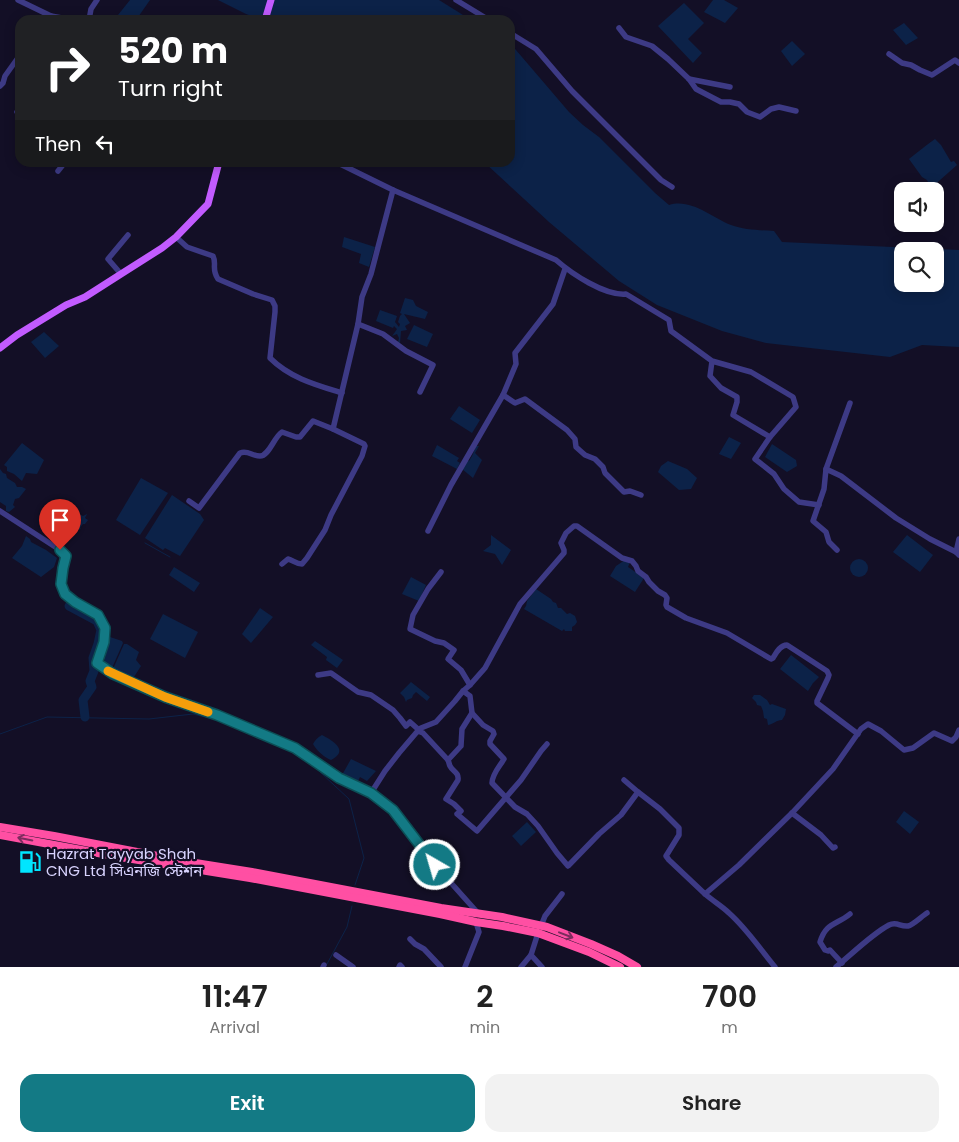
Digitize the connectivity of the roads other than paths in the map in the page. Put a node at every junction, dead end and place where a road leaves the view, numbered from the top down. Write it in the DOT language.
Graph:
graph roads {
  1 [pos="18,0"];
  2 [pos="97,0"];
  3 [pos="271,0"];
  4 [pos="456,0"];
  5 [pos="44,15"];
  6 [pos="90,15"];
  7 [pos="266,15"];
  8 [pos="480,15"];
  9 [pos="619,28"];
  10 [pos="515,36"];
  11 [pos="889,54"];
  12 [pos="15,62"];
  13 [pos="959,63"];
  14 [pos="689,79"];
  15 [pos="0,86"];
  16 [pos="730,87"];
  17 [pos="796,111"];
  18 [pos="61,167"];
  19 [pos="218,167"];
  20 [pos="346,167"];
  21 [pos="58,170"];
  22 [pos="672,187"];
  23 [pos="393,190"];
  24 [pos="128,236"];
  25 [pos="176,237"];
  26 [pos="565,269"];
  27 [pos="121,274"];
  28 [pos="358,324"];
  29 [pos="0,348"];
  30 [pos="712,361"];
  31 [pos="420,392"];
  32 [pos="342,393"];
  33 [pos="503,394"];
  34 [pos="850,403"];
  35 [pos="333,429"];
  36 [pos="770,437"];
  37 [pos="826,469"];
  38 [pos="640,495"];
  39 [pos="189,500"];
  40 [pos="818,504"];
  41 [pos="0,511"];
  42 [pos="428,531"];
  43 [pos="959,538"];
  44 [pos="837,550"];
  45 [pos="958,553"];
  46 [pos="282,564"];
  47 [pos="441,572"];
  48 [pos="318,676"];
  49 [pos="470,686"];
  50 [pos="463,691"];
  51 [pos="472,713"];
  52 [pos="959,730"];
  53 [pos="419,731"];
  54 [pos="858,734"];
  55 [pos="547,744"];
  56 [pos="448,760"];
  57 [pos="624,780"];
  58 [pos="638,792"];
  59 [pos="371,793"];
  60 [pos="506,797"];
  61 [pos="792,813"];
  62 [pos="0,827"];
  63 [pos="0,834"];
  64 [pos="835,847"];
  65 [pos="562,894"];
  66 [pos="705,894"];
  67 [pos="477,912"];
  68 [pos="927,913"];
  69 [pos="850,914"];
  70 [pos="476,922"];
  71 [pos="539,929"];
  72 [pos="410,939"];
  73 [pos="336,955"];
  74 [pos="531,956"];
  75 [pos="773,965"];
  76 [pos="839,965"];
  77 [pos="618,966"];
  78 [pos="353,967"];
  79 [pos="441,967"];
  80 [pos="465,967"];
  81 [pos="521,967"];
  82 [pos="542,967"];
  83 [pos="637,967"];
  84 [pos="766,967"];
  1 -- 5 [label="street"];
  2 -- 6 [label="street"];
  3 -- 7 [label="main road"];
  4 -- 8 [label="street"];
  9 -- 14 [label="street"];
  10 -- 22 [label="street"];
  11 -- 13 [label="street"];
  12 -- 15 [label="street"];
  14 -- 16 [label="street"];
  14 -- 17 [label="street"];
  18 -- 21 [label="street"];
  19 -- 25 [label="main road"];
  20 -- 23 [label="street"];
  23 -- 26 [label="street"];
  23 -- 28 [label="street"];
  24 -- 27 [label="street"];
  25 -- 27 [label="main road"];
  25 -- 32 [label="street"];
  26 -- 30 [label="street"];
  26 -- 33 [label="street"];
  27 -- 29 [label="main road"];
  28 -- 31 [label="street"];
  28 -- 32 [label="street"];
  30 -- 36 [label="street"];
  30 -- 36 [label="street"];
  32 -- 35 [label="street"];
  33 -- 38 [label="street"];
  33 -- 42 [label="street"];
  34 -- 37 [label="street"];
  35 -- 39 [label="street"];
  35 -- 46 [label="street"];
  36 -- 40 [label="street"];
  37 -- 40 [label="street"];
  37 -- 45 [label="street"];
  40 -- 44 [label="street"];
  41 -- 59 [label="street"];
  43 -- 45 [label="street"];
  47 -- 49 [label="street"];
  48 -- 53 [label="street"];
  49 -- 50 [label="street"];
  49 -- 54 [label="street"];
  50 -- 51 [label="street"];
  50 -- 53 [label="street"];
  51 -- 56 [label="street"];
  51 -- 60 [label="street"];
  52 -- 54 [label="street"];
  53 -- 56 [label="street"];
  53 -- 59 [label="street"];
  54 -- 61 [label="street"];
  55 -- 60 [label="street"];
  56 -- 60 [label="street"];
  57 -- 58 [label="street"];
  58 -- 60 [label="street"];
  58 -- 66 [label="street"];
  59 -- 67 [label="street"];
  61 -- 64 [label="street"];
  61 -- 66 [label="street"];
  62 -- 67 [label="highway"];
  70 -- 63 [label="highway, one-way"];
  65 -- 71 [label="street"];
  66 -- 75 [label="street"];
  67 -- 71 [label="highway"];
  68 -- 76 [label="street"];
  69 -- 76 [label="street"];
  70 -- 71 [label="highway"];
  70 -- 80 [label="street"];
  71 -- 74 [label="street"];
  71 -- 77 [label="highway"];
  71 -- 83 [label="highway, one-way"];
  72 -- 79 [label="street"];
  73 -- 78 [label="street"];
  74 -- 81 [label="street"];
  74 -- 82 [label="street"];
  75 -- 84 [label="street"];
}
